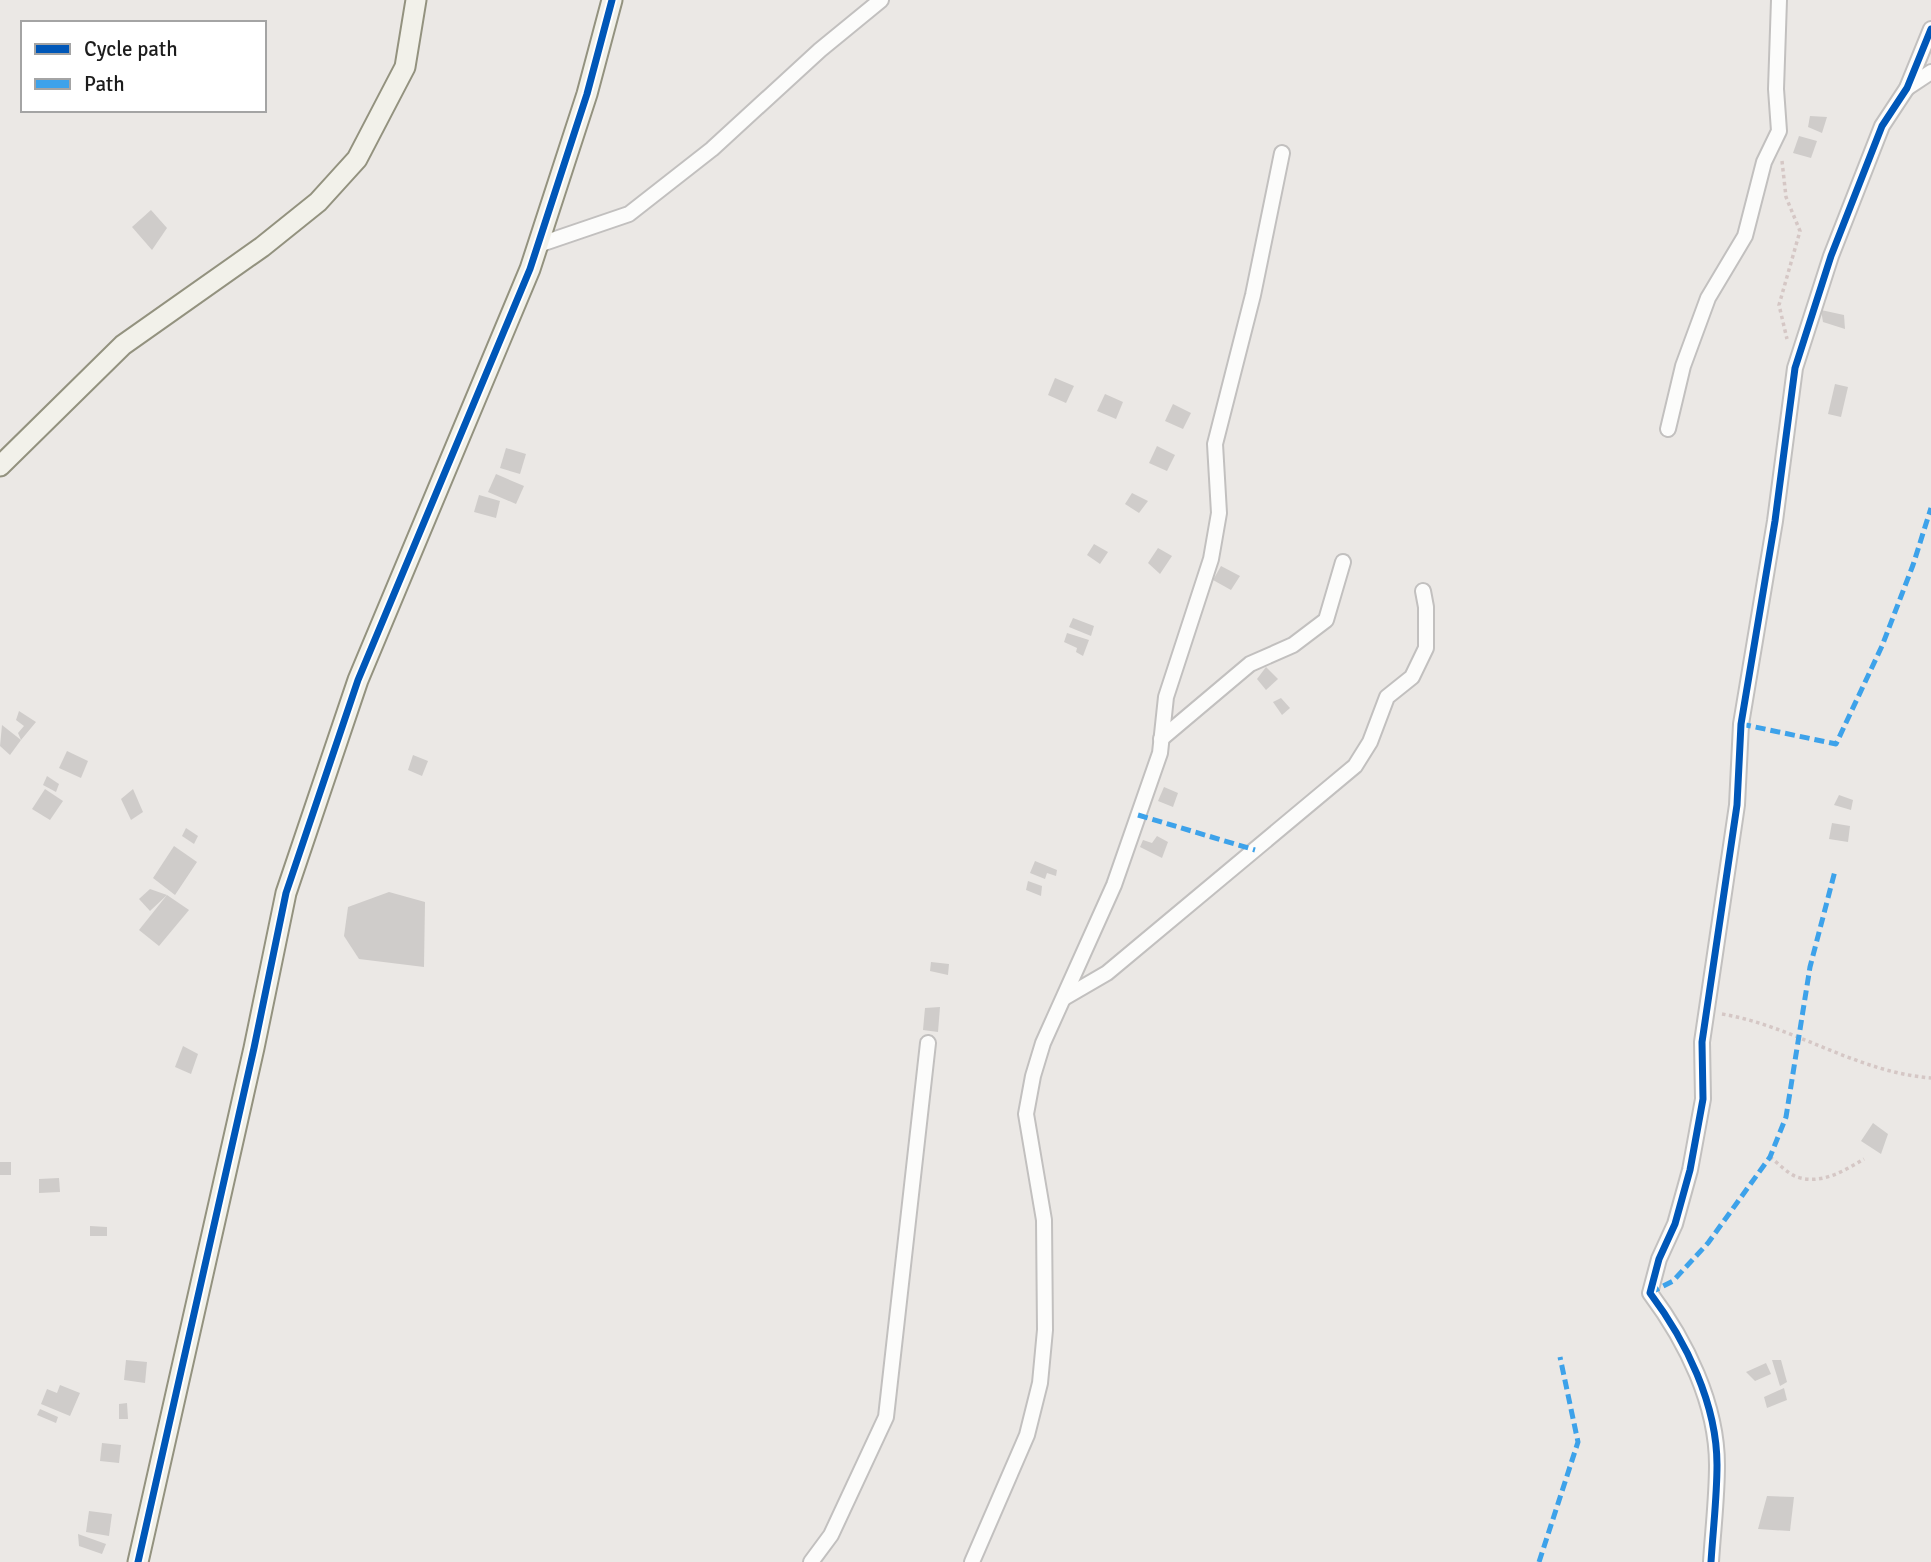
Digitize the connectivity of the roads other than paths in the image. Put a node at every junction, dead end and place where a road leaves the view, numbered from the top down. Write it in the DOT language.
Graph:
graph roads {
  1 [pos="415,0"];
  2 [pos="612,0"];
  3 [pos="881,0"];
  4 [pos="1779,0"];
  5 [pos="1931,29"];
  6 [pos="1931,72"];
  7 [pos="1907,88"];
  8 [pos="1282,153"];
  9 [pos="538,245"];
  10 [pos="1668,429"];
  11 [pos="0,466"];
  12 [pos="1343,562"];
  13 [pos="1423,591"];
  14 [pos="1161,739"];
  15 [pos="1064,998"];
  16 [pos="928,1043"];
  17 [pos="138,1562"];
  18 [pos="811,1562"];
  19 [pos="972,1562"];
  20 [pos="1712,1562"];
  1 -- 11 [label="street"];
  2 -- 9 [label="street"];
  3 -- 9 [label="street"];
  4 -- 10 [label="street"];
  5 -- 7 [label="street"];
  6 -- 7 [label="street"];
  7 -- 20 [label="street"];
  8 -- 14 [label="street"];
  9 -- 17 [label="street"];
  12 -- 14 [label="street"];
  13 -- 15 [label="street"];
  14 -- 15 [label="street"];
  15 -- 19 [label="street"];
  16 -- 18 [label="street"];
}
